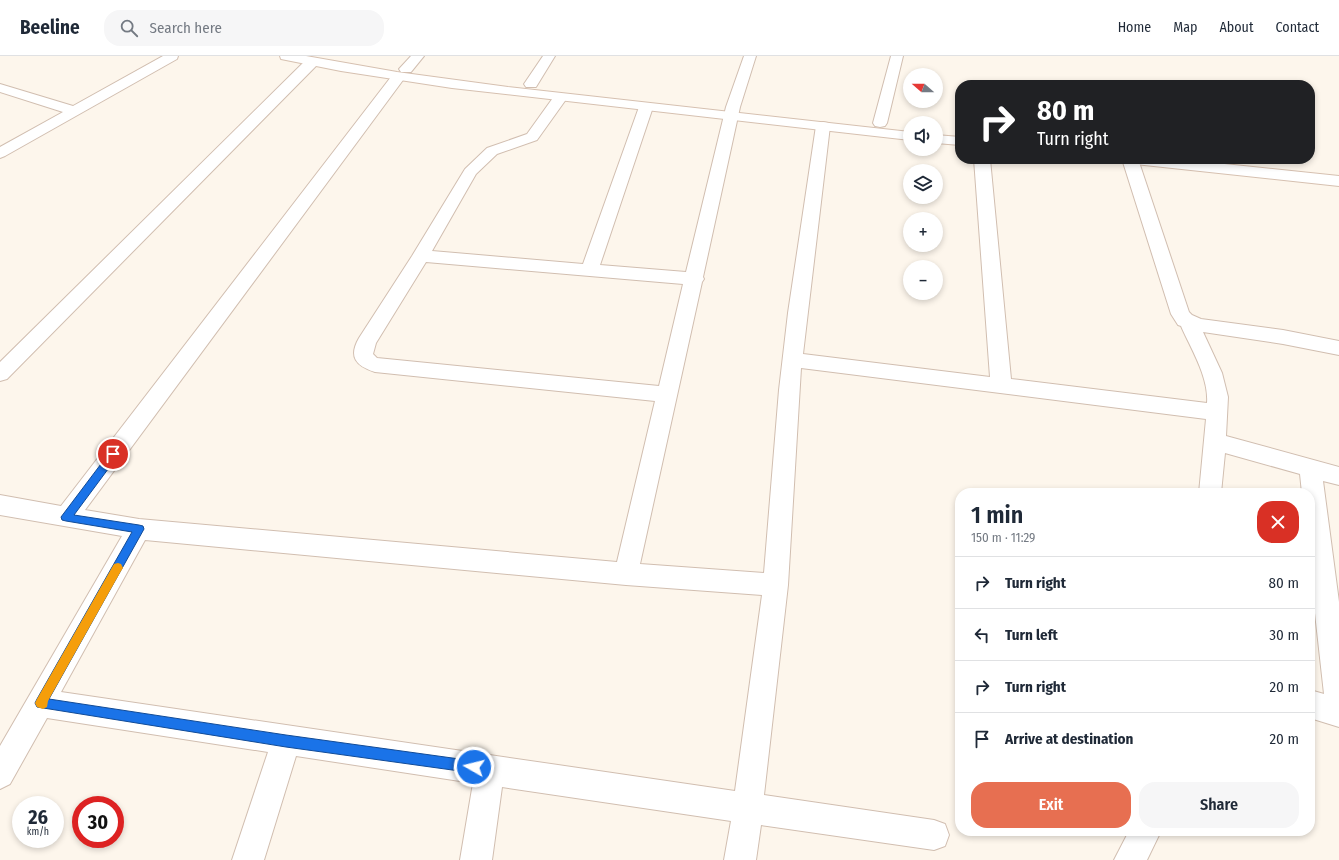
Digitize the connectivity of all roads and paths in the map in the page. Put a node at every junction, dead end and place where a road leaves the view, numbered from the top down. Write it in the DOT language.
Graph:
graph roads {
  1 [pos="172,56"];
  2 [pos="286,56"];
  3 [pos="328,56"];
  4 [pos="418,56"];
  5 [pos="549,56"];
  6 [pos="750,56"];
  7 [pos="897,56"];
  8 [pos="312,62"];
  9 [pos="402,73"];
  10 [pos="531,84"];
  11 [pos="0,88"];
  12 [pos="560,98"];
  13 [pos="646,107"];
  14 [pos="75,111"];
  15 [pos="733,111"];
  16 [pos="880,123"];
  17 [pos="903,125"];
  18 [pos="823,126"];
  19 [pos="943,130"];
  20 [pos="955,131"];
  21 [pos="903,135"];
  22 [pos="943,140"];
  23 [pos="955,141"];
  24 [pos="0,153"];
  25 [pos="982,164"];
  26 [pos="1132,164"];
  27 [pos="1181,164"];
  28 [pos="1273,164"];
  29 [pos="1339,171"];
  30 [pos="1339,181"];
  31 [pos="421,256"];
  32 [pos="590,269"];
  33 [pos="695,279"];
  34 [pos="1189,322"];
  35 [pos="1339,348"];
  36 [pos="793,360"];
  37 [pos="0,374"];
  38 [pos="1001,386"];
  39 [pos="668,395"];
  40 [pos="1217,412"];
  41 [pos="1215,442"];
  42 [pos="1310,468"];
  43 [pos="1339,476"];
  44 [pos="1210,488"];
  45 [pos="1312,488"];
  46 [pos="0,505"];
  47 [pos="1315,509"];
  48 [pos="66,517"];
  49 [pos="139,529"];
  50 [pos="626,574"];
  51 [pos="776,585"];
  52 [pos="41,703"];
  53 [pos="1339,705"];
  54 [pos="1315,706"];
  55 [pos="1339,713"];
  56 [pos="286,741"];
  57 [pos="490,769"];
  58 [pos="0,774"];
  59 [pos="748,808"];
  60 [pos="934,835"];
  61 [pos="1143,836"];
  62 [pos="248,860"];
  63 [pos="476,860"];
  64 [pos="740,860"];
  65 [pos="1130,860"];
  1 -- 14 [label="street"];
  2 -- 8 [label="street"];
  3 -- 9 [label="street"];
  4 -- 9 [label="street"];
  5 -- 10 [label="street"];
  6 -- 15 [label="street"];
  7 -- 16 [label="street"];
  8 -- 9 [label="street"];
  8 -- 37 [label="street"];
  9 -- 10 [label="street"];
  9 -- 12 [label="street"];
  9 -- 48 [label="street"];
  10 -- 15 [label="street"];
  11 -- 14 [label="street"];
  12 -- 13 [label="street"];
  12 -- 31 [label="street"];
  13 -- 15 [label="street"];
  13 -- 32 [label="street"];
  14 -- 24 [label="street"];
  15 -- 16 [label="street"];
  15 -- 18 [label="street"];
  15 -- 33 [label="street"];
  16 -- 17 [label="street"];
  18 -- 21 [label="street"];
  18 -- 36 [label="street"];
  19 -- 20 [label="street"];
  22 -- 23 [label="street"];
  25 -- 38 [label="street"];
  26 -- 34 [label="street"];
  27 -- 30 [label="street"];
  28 -- 29 [label="street"];
  31 -- 32 [label="street"];
  31 -- 39 [label="street"];
  32 -- 33 [label="street"];
  33 -- 39 [label="street"];
  34 -- 35 [label="street"];
  34 -- 40 [label="street"];
  36 -- 38 [label="street"];
  36 -- 51 [label="street"];
  38 -- 40 [label="street"];
  39 -- 50 [label="street"];
  40 -- 41 [label="street"];
  41 -- 42 [label="street"];
  41 -- 44 [label="street"];
  42 -- 43 [label="street"];
  42 -- 45 [label="street"];
  46 -- 48 [label="street"];
  47 -- 53 [label="street"];
  48 -- 49 [label="street"];
  49 -- 50 [label="street"];
  49 -- 52 [label="street"];
  50 -- 51 [label="street"];
  51 -- 59 [label="street"];
  52 -- 56 [label="street"];
  52 -- 58 [label="street"];
  54 -- 55 [label="street"];
  56 -- 57 [label="street"];
  56 -- 62 [label="street"];
  57 -- 59 [label="street"];
  57 -- 63 [label="street"];
  59 -- 60 [label="street"];
  59 -- 64 [label="street"];
  61 -- 65 [label="street"];
}
